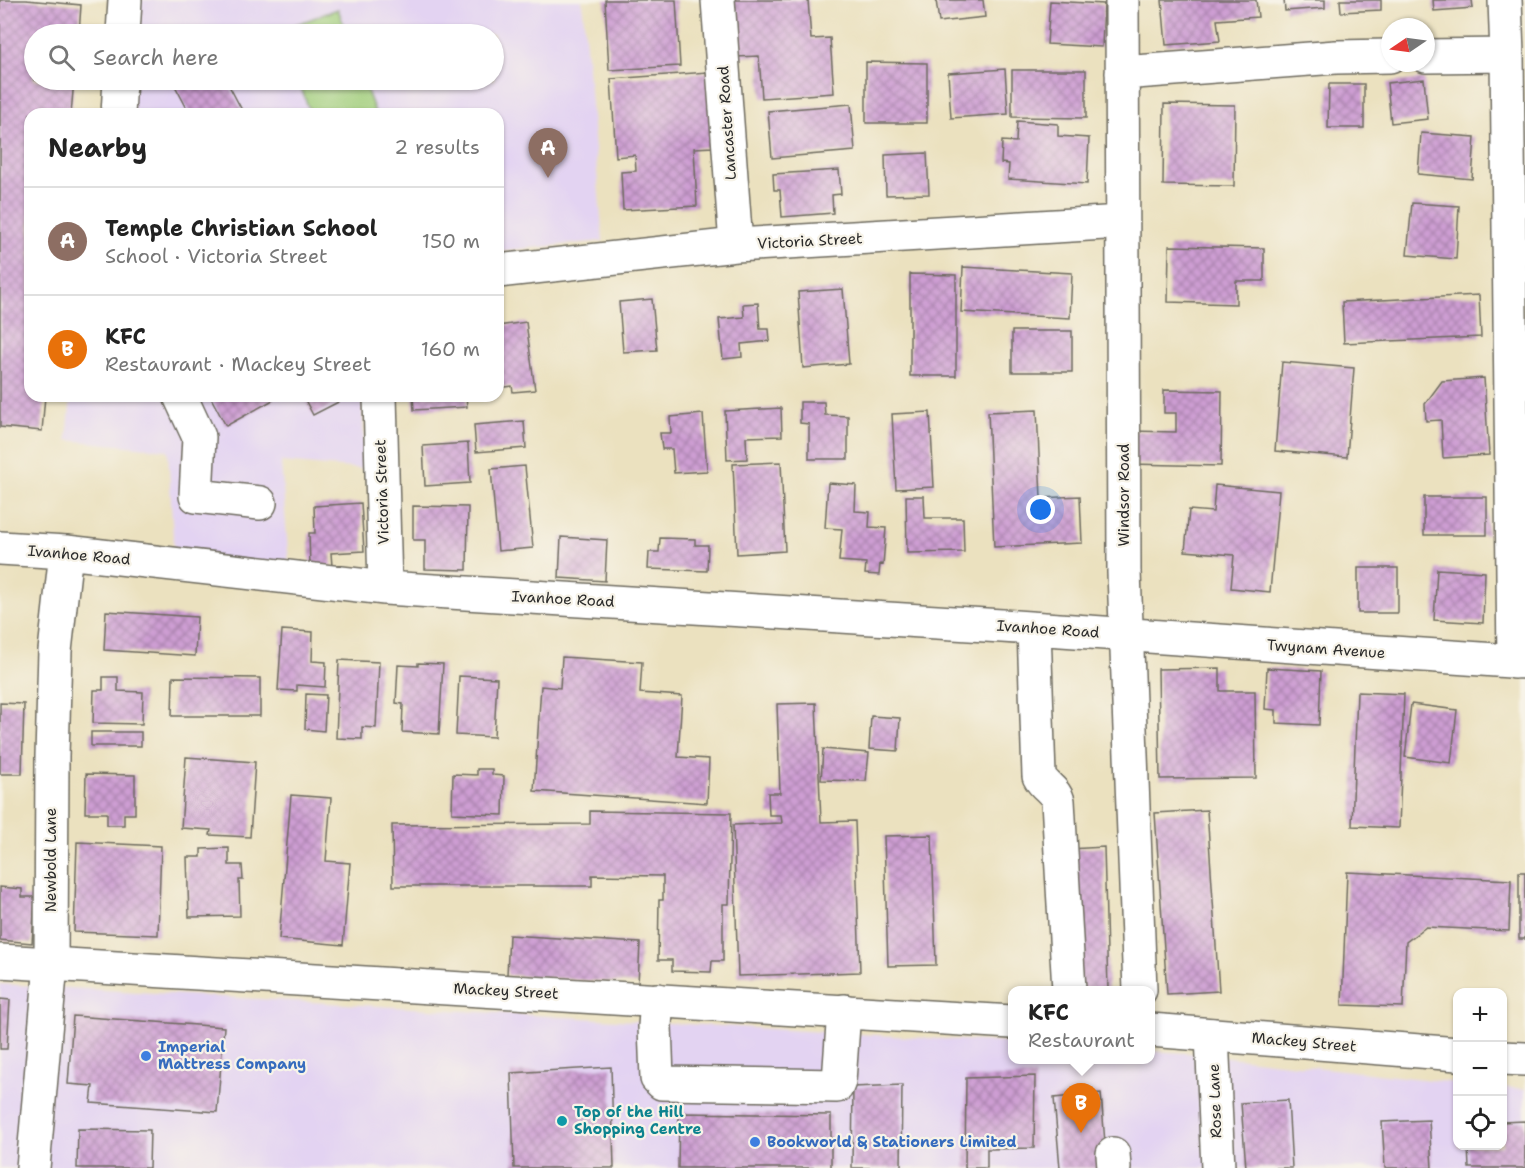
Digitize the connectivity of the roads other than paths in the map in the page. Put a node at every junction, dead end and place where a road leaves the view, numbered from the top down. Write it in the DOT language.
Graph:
graph roads {
  1 [pos="125,0"];
  2 [pos="718,0"];
  3 [pos="1122,0"];
  4 [pos="1504,0"];
  5 [pos="124,24"];
  6 [pos="1507,55"];
  7 [pos="1381,56"];
  8 [pos="1435,56"];
  9 [pos="1122,74"];
  10 [pos="119,90"];
  11 [pos="118,108"];
  12 [pos="1517,206"];
  13 [pos="1122,222"];
  14 [pos="736,245"];
  15 [pos="504,270"];
  16 [pos="183,402"];
  17 [pos="380,402"];
  18 [pos="260,503"];
  19 [pos="0,548"];
  20 [pos="66,552"];
  21 [pos="385,588"];
  22 [pos="1034,629"];
  23 [pos="1128,635"];
  24 [pos="1520,662"];
  25 [pos="0,961"];
  26 [pos="51,964"];
  27 [pos="1069,986"];
  28 [pos="1140,986"];
  29 [pos="657,1000"];
  30 [pos="844,1011"];
  31 [pos="1008,1022"];
  32 [pos="1155,1030"];
  33 [pos="1212,1035"];
  34 [pos="1453,1054"];
  35 [pos="1507,1058"];
  36 [pos="1525,1059"];
  37 [pos="33,1168"];
  38 [pos="1218,1168"];
  1 -- 5 [label="street"];
  2 -- 14 [label="street, Lancaster Road"];
  3 -- 9 [label="street, Windsor Road"];
  4 -- 6 [label="street"];
  6 -- 8 [label="street"];
  6 -- 12 [label="street"];
  7 -- 9 [label="street"];
  9 -- 13 [label="street, Windsor Road"];
  10 -- 11 [label="street"];
  12 -- 24 [label="street"];
  13 -- 14 [label="street, Victoria Street"];
  13 -- 23 [label="street, Windsor Road"];
  14 -- 15 [label="street, Victoria Street"];
  16 -- 18 [label="street"];
  17 -- 21 [label="street, Victoria Street"];
  19 -- 20 [label="street, Ivanhoe Road"];
  20 -- 21 [label="street, Ivanhoe Road"];
  20 -- 26 [label="street, Newbold Lane"];
  21 -- 22 [label="street, Ivanhoe Road"];
  22 -- 23 [label="street, Ivanhoe Road"];
  22 -- 27 [label="street"];
  23 -- 24 [label="street, Twynam Avenue"];
  23 -- 28 [label="street, Windsor Road"];
  25 -- 26 [label="street, Mackey Street"];
  26 -- 29 [label="street, Mackey Street"];
  26 -- 37 [label="street, Newbold Lane"];
  29 -- 30 [label="street, Mackey Street"];
  29 -- 30 [label="street"];
  30 -- 31 [label="street, Mackey Street"];
  32 -- 33 [label="street, Mackey Street"];
  33 -- 34 [label="street, Mackey Street"];
  33 -- 38 [label="street, Rose Lane"];
  35 -- 36 [label="street"];
}
